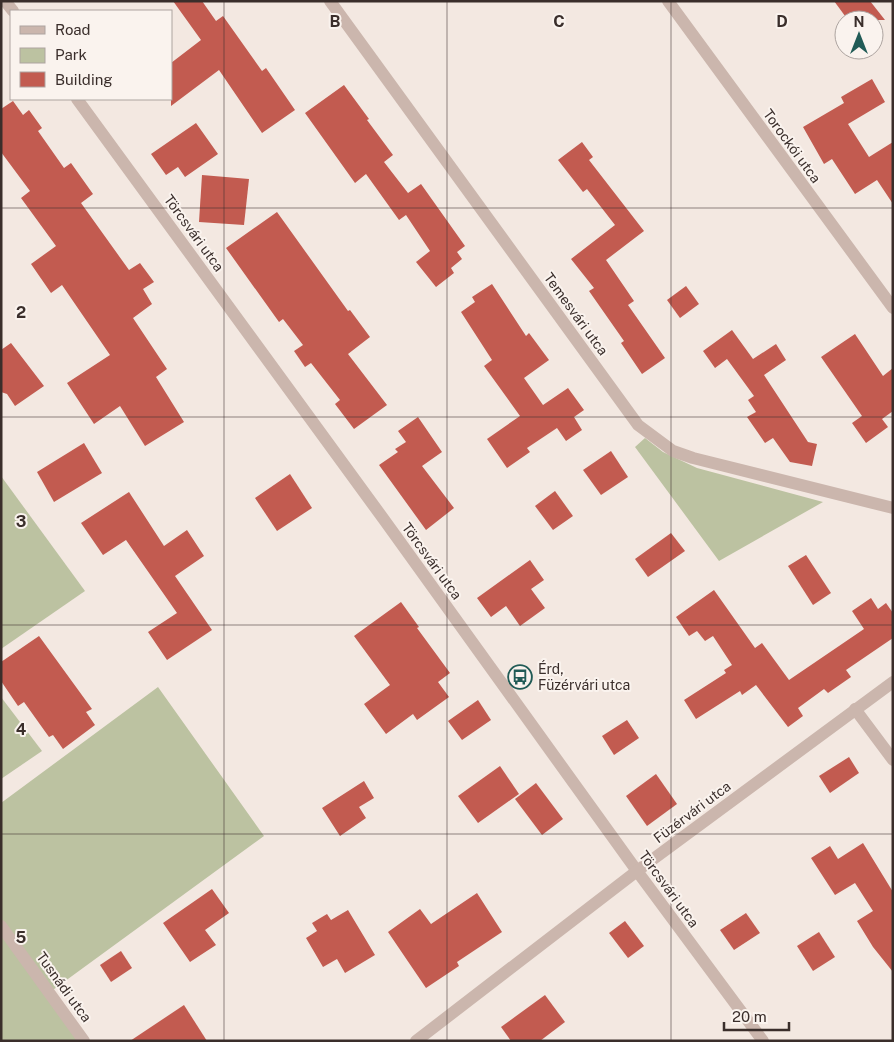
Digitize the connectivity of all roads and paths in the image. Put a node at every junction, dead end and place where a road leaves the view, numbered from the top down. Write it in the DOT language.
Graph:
graph roads {
  1 [pos="330,1"];
  2 [pos="668,1"];
  3 [pos="78,100"];
  4 [pos="893,308"];
  5 [pos="893,508"];
  6 [pos="893,682"];
  7 [pos="855,709"];
  8 [pos="893,760"];
  9 [pos="637,871"];
  10 [pos="1,926"];
  11 [pos="430,1036"];
  12 [pos="84,1041"];
  13 [pos="416,1041"];
  14 [pos="762,1041"];
  1 -- 5 [label="street, Temesvári utca"];
  2 -- 4 [label="street, Torockói utca"];
  3 -- 9 [label="street, Törcsvári utca"];
  6 -- 7 [label="street, Füzérvári utca"];
  7 -- 8 [label="street"];
  7 -- 9 [label="street, Füzérvári utca"];
  9 -- 11 [label="street, Füzérvári utca"];
  9 -- 14 [label="street, Törcsvári utca"];
  10 -- 12 [label="street, Tusnádi utca"];
  11 -- 13 [label="street, Füzérvári utca"];
}
